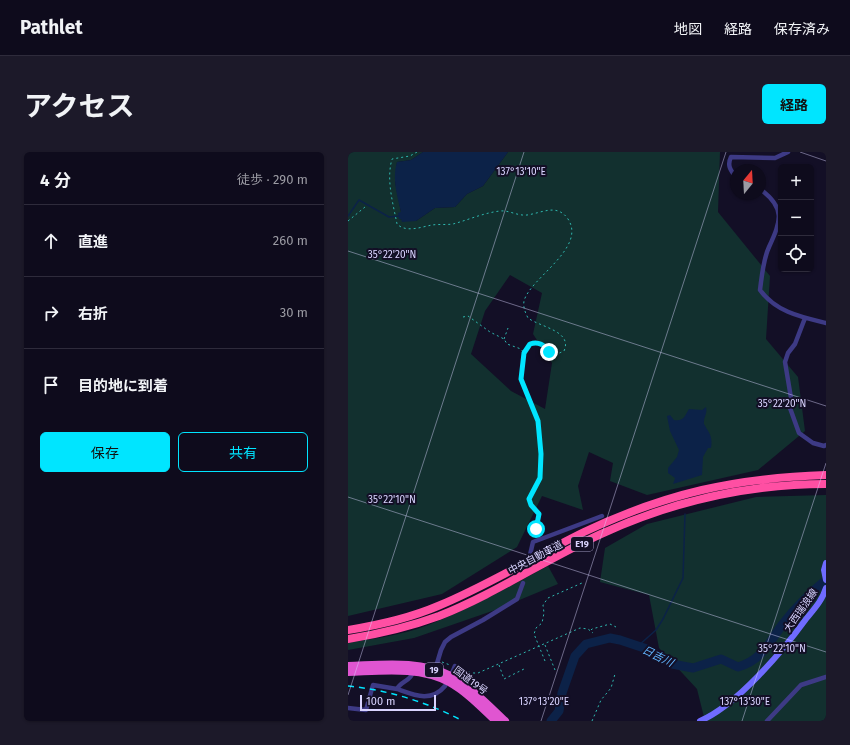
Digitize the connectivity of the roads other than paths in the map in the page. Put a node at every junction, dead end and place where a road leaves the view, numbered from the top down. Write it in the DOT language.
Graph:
graph roads {
  1 [pos="788,152"];
  2 [pos="730,170"];
  3 [pos="766,194"];
  4 [pos="805,318"];
  5 [pos="826,323"];
  6 [pos="826,445"];
  7 [pos="826,475"];
  8 [pos="826,484"];
  9 [pos="602,516"];
  10 [pos="530,556"];
  11 [pos="826,563"];
  12 [pos="826,580"];
  13 [pos="522,583"];
  14 [pos="826,588"];
  15 [pos="348,630"];
  16 [pos="348,639"];
  17 [pos="348,666"];
  18 [pos="455,666"];
  19 [pos="435,670"];
  20 [pos="348,672"];
  21 [pos="414,672"];
  22 [pos="452,673"];
  23 [pos="826,677"];
  24 [pos="445,686"];
  25 [pos="397,689"];
  26 [pos="348,708"];
  27 [pos="502,721"];
  28 [pos="701,721"];
  29 [pos="767,721"];
  1 -- 2 [label="street"];
  3 -- 4 [label="street"];
  4 -- 5 [label="street"];
  4 -- 6 [label="street"];
  7 -- 15 [label="highway, 中央自動車道 / E19"];
  8 -- 16 [label="highway, 中央自動車道 / E19"];
  9 -- 10 [label="street"];
  11 -- 12 [label="main road, 大西瑞浪線"];
  13 -- 19 [label="street"];
  14 -- 28 [label="main road, 大西瑞浪線"];
  17 -- 19 [label="highway, 国道19号 / 19"];
  18 -- 22 [label="street"];
  19 -- 27 [label="highway, 国道19号 / 19"];
  20 -- 21 [label="highway, 国道19号 / 19"];
  21 -- 25 [label="street"];
  21 -- 27 [label="highway, 国道19号 / 19"];
  23 -- 29 [label="street"];
  24 -- 25 [label="street"];
  25 -- 26 [label="street"];
}
